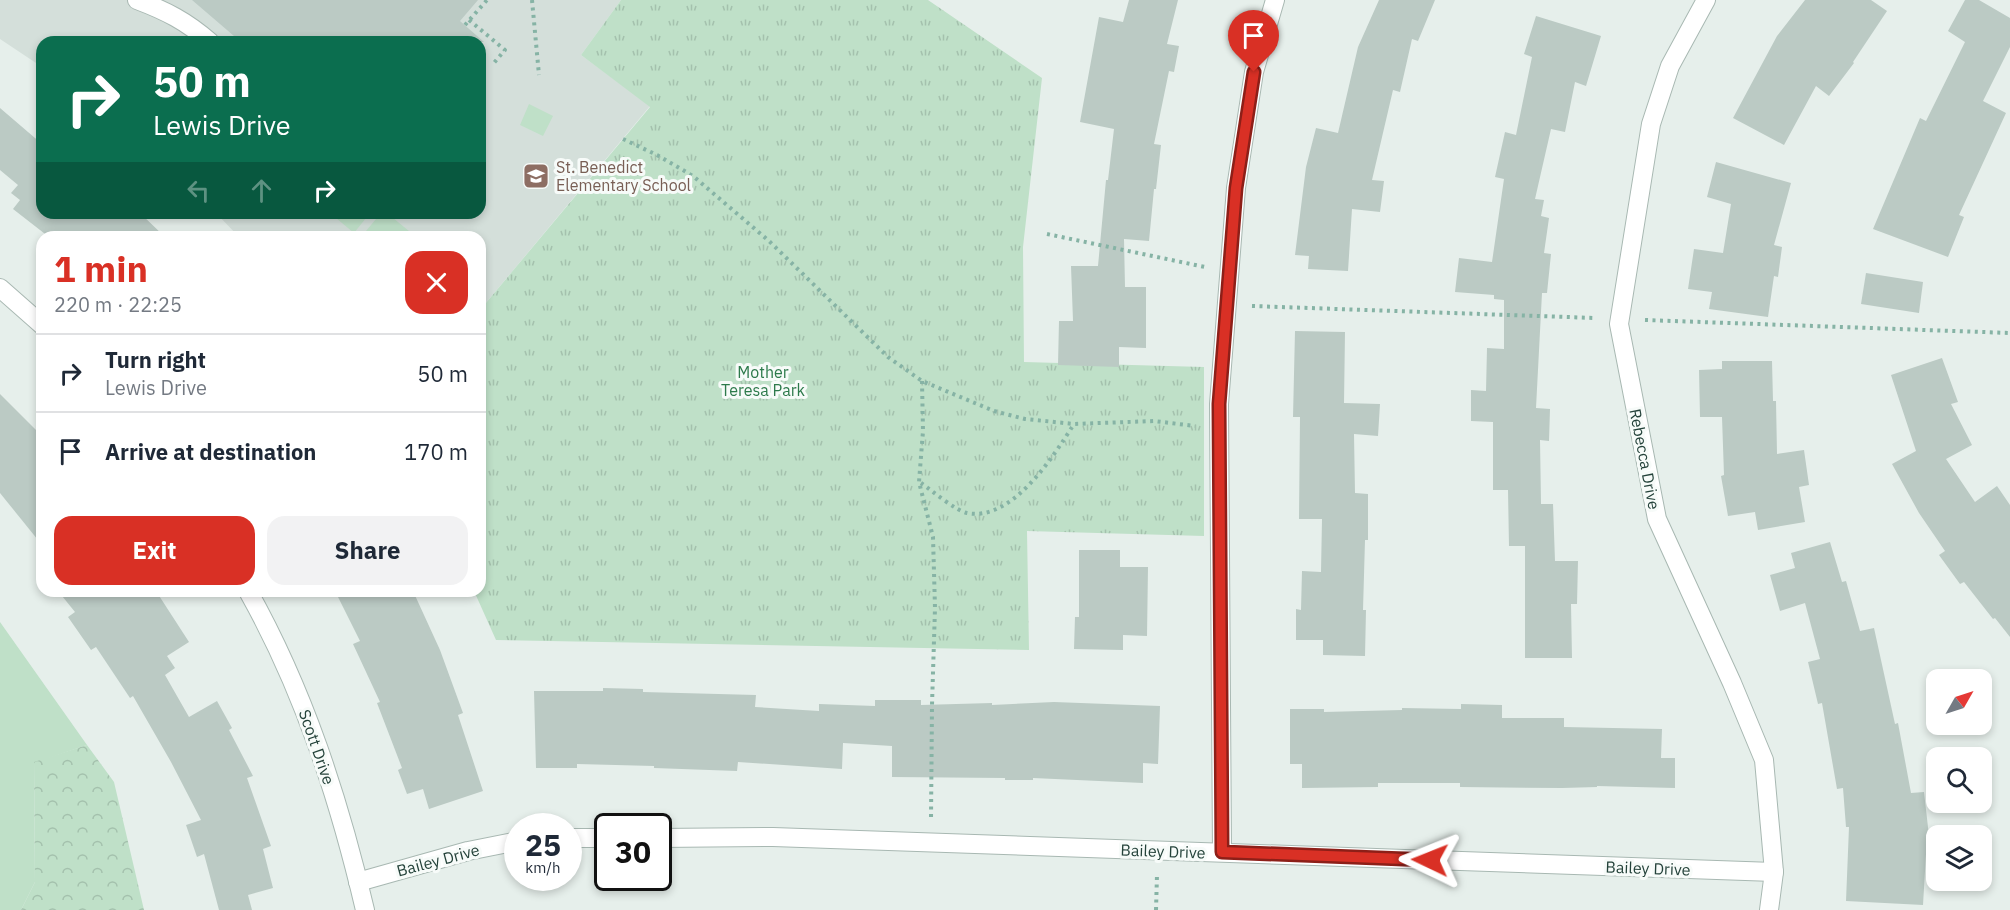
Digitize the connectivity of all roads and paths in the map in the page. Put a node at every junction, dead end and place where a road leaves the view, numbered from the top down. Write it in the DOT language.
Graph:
graph roads {
  1 [pos="137,0"];
  2 [pos="487,0"];
  3 [pos="532,0"];
  4 [pos="1275,0"];
  5 [pos="1697,3"];
  6 [pos="469,21"];
  7 [pos="465,25"];
  8 [pos="203,36"];
  9 [pos="493,64"];
  10 [pos="539,75"];
  11 [pos="623,139"];
  12 [pos="1047,234"];
  13 [pos="1230,272"];
  14 [pos="0,288"];
  15 [pos="36,321"];
  16 [pos="922,381"];
  17 [pos="1220,421"];
  18 [pos="1074,424"];
  19 [pos="920,482"];
  20 [pos="251,597"];
  21 [pos="672,838"];
  22 [pos="931,843"];
  23 [pos="504,844"];
  24 [pos="1158,850"];
  25 [pos="1222,852"];
  26 [pos="1774,872"];
  27 [pos="358,882"];
  28 [pos="365,910"];
  29 [pos="1156,910"];
  30 [pos="1769,910"];
  1 -- 8 [label="street"];
  2 -- 6 [label="path"];
  3 -- 10 [label="path"];
  4 -- 13 [label="street"];
  5 -- 26 [label="street, Rebecca Drive"];
  6 -- 7 [label="path"];
  6 -- 9 [label="path"];
  11 -- 16 [label="path"];
  12 -- 13 [label="path"];
  13 -- 17 [label="street"];
  14 -- 15 [label="street"];
  16 -- 18 [label="path"];
  16 -- 19 [label="path"];
  17 -- 18 [label="path"];
  17 -- 25 [label="street"];
  18 -- 19 [label="path"];
  19 -- 22 [label="path"];
  20 -- 27 [label="street, Scott Drive"];
  21 -- 22 [label="street, Bailey Drive"];
  22 -- 24 [label="street, Bailey Drive"];
  23 -- 27 [label="street, Bailey Drive"];
  24 -- 25 [label="street, Bailey Drive"];
  24 -- 29 [label="path"];
  25 -- 26 [label="street, Bailey Drive"];
  26 -- 30 [label="street, Rebecca Drive"];
  27 -- 28 [label="street, Scott Drive"];
}
